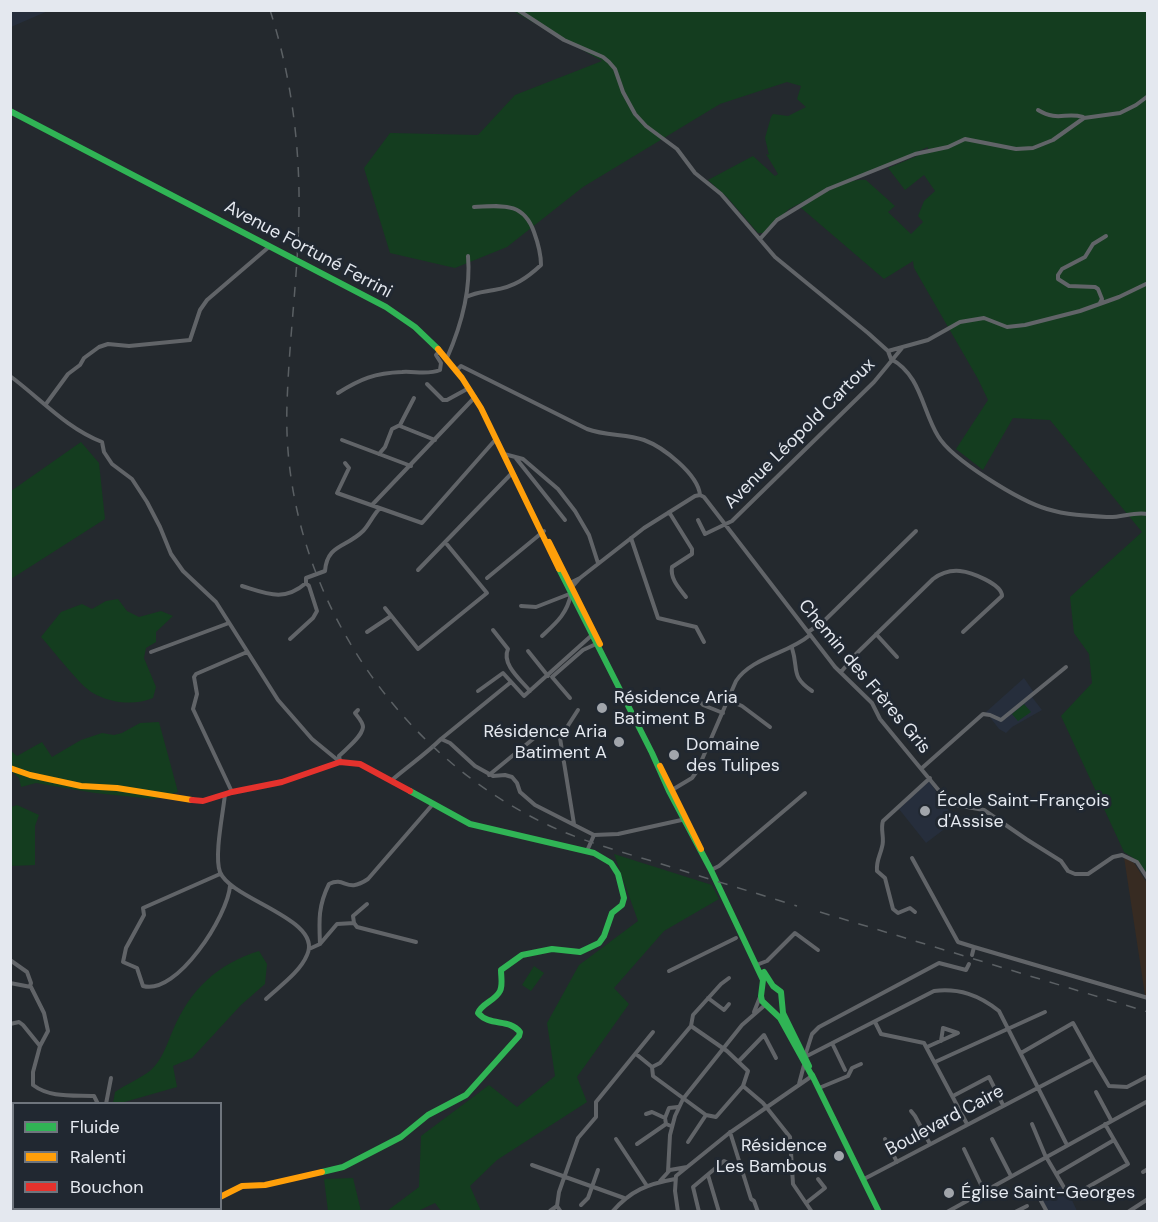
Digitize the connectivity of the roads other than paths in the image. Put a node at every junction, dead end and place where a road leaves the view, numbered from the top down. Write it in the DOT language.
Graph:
graph roads {
  1 [pos="518,10"];
  2 [pos="1148,96"];
  3 [pos="1038,110"];
  4 [pos="10,111"];
  5 [pos="1084,118"];
  6 [pos="474,207"];
  7 [pos="1106,236"];
  8 [pos="760,239"];
  9 [pos="270,246"];
  10 [pos="468,256"];
  11 [pos="1148,283"];
  12 [pos="466,297"];
  13 [pos="1100,304"];
  14 [pos="902,348"];
  15 [pos="440,351"];
  16 [pos="888,351"];
  17 [pos="447,358"];
  18 [pos="891,359"];
  19 [pos="457,370"];
  20 [pos="10,376"];
  21 [pos="426,384"];
  22 [pos="470,388"];
  23 [pos="338,393"];
  24 [pos="475,397"];
  25 [pos="414,398"];
  26 [pos="46,404"];
  27 [pos="400,425"];
  28 [pos="496,439"];
  29 [pos="435,440"];
  30 [pos="342,441"];
  31 [pos="379,454"];
  32 [pos="504,454"];
  33 [pos="514,457"];
  34 [pos="345,463"];
  35 [pos="411,466"];
  36 [pos="513,472"];
  37 [pos="700,495"];
  38 [pos="372,505"];
  39 [pos="380,508"];
  40 [pos="669,511"];
  41 [pos="1148,514"];
  42 [pos="565,520"];
  43 [pos="698,520"];
  44 [pos="724,523"];
  45 [pos="916,531"];
  46 [pos="542,532"];
  47 [pos="631,538"];
  48 [pos="445,542"];
  49 [pos="598,563"];
  50 [pos="418,570"];
  51 [pos="487,578"];
  52 [pos="306,583"];
  53 [pos="242,586"];
  54 [pos="571,589"];
  55 [pos="686,597"];
  56 [pos="521,606"];
  57 [pos="385,608"];
  58 [pos="391,616"];
  59 [pos="229,622"];
  60 [pos="493,630"];
  61 [pos="367,632"];
  62 [pos="963,632"];
  63 [pos="593,634"];
  64 [pos="809,634"];
  65 [pos="876,634"];
  66 [pos="542,636"];
  67 [pos="290,639"];
  68 [pos="704,642"];
  69 [pos="598,644"];
  70 [pos="792,648"];
  71 [pos="528,651"];
  72 [pos="151,652"];
  73 [pos="247,652"];
  74 [pos="897,657"];
  75 [pos="1066,667"];
  76 [pos="841,672"];
  77 [pos="548,676"];
  78 [pos="511,682"];
  79 [pos="478,691"];
  80 [pos="530,691"];
  81 [pos="812,691"];
  82 [pos="570,698"];
  83 [pos="643,700"];
  84 [pos="728,700"];
  85 [pos="358,710"];
  86 [pos="578,710"];
  87 [pos="723,714"];
  88 [pos="770,727"];
  89 [pos="441,739"];
  90 [pos="533,740"];
  91 [pos="340,762"];
  92 [pos="10,768"];
  93 [pos="922,768"];
  94 [pos="489,775"];
  95 [pos="930,778"];
  96 [pos="392,780"];
  97 [pos="670,790"];
  98 [pos="232,792"];
  99 [pos="805,793"];
  100 [pos="225,794"];
  101 [pos="433,804"];
  102 [pos="685,820"];
  103 [pos="574,825"];
  104 [pos="594,835"];
  105 [pos="587,851"];
  106 [pos="912,858"];
  107 [pos="711,870"];
  108 [pos="220,874"];
  109 [pos="1148,879"];
  110 [pos="230,886"];
  111 [pos="725,899"];
  112 [pos="367,904"];
  113 [pos="915,912"];
  114 [pos="354,923"];
  115 [pos="735,938"];
  116 [pos="416,942"];
  117 [pos="320,944"];
  118 [pos="974,947"];
  119 [pos="309,949"];
  120 [pos="818,950"];
  121 [pos="972,955"];
  122 [pos="10,960"];
  123 [pos="969,963"];
  124 [pos="759,964"];
  125 [pos="669,971"];
  126 [pos="729,978"];
  127 [pos="10,983"];
  128 [pos="30,986"];
  129 [pos="773,986"];
  130 [pos="761,994"];
  131 [pos="708,998"];
  132 [pos="1148,998"];
  133 [pos="266,999"];
  134 [pos="781,1001"];
  135 [pos="729,1004"];
  136 [pos="767,1006"];
  137 [pos="1045,1012"];
  138 [pos="751,1016"];
  139 [pos="875,1022"];
  140 [pos="10,1024"];
  141 [pos="692,1026"];
  142 [pos="1008,1027"];
  143 [pos="653,1032"];
  144 [pos="941,1041"];
  145 [pos="832,1042"];
  146 [pos="40,1046"];
  147 [pos="927,1047"];
  148 [pos="722,1049"];
  149 [pos="1021,1053"];
  150 [pos="636,1054"];
  151 [pos="805,1057"];
  152 [pos="776,1058"];
  153 [pos="1093,1059"];
  154 [pos="739,1061"];
  155 [pos="934,1062"];
  156 [pos="804,1064"];
  157 [pos="861,1064"];
  158 [pos="652,1067"];
  159 [pos="845,1070"];
  160 [pos="812,1076"];
  161 [pos="1148,1076"];
  162 [pos="111,1078"];
  163 [pos="799,1084"];
  164 [pos="743,1086"];
  165 [pos="819,1088"];
  166 [pos="1040,1088"];
  167 [pos="1096,1092"];
  168 [pos="953,1096"];
  169 [pos="683,1099"];
  170 [pos="1148,1101"];
  171 [pos="97,1102"];
  172 [pos="106,1102"];
  173 [pos="1003,1105"];
  174 [pos="678,1107"];
  175 [pos="766,1107"];
  176 [pos="911,1111"];
  177 [pos="646,1114"];
  178 [pos="706,1115"];
  179 [pos="1111,1120"];
  180 [pos="665,1121"];
  181 [pos="967,1124"];
  182 [pos="1032,1124"];
  183 [pos="1105,1124"];
  184 [pos="671,1126"];
  185 [pos="730,1132"];
  186 [pos="616,1139"];
  187 [pos="885,1139"];
  188 [pos="992,1139"];
  189 [pos="1114,1140"];
  190 [pos="688,1142"];
  191 [pos="637,1144"];
  192 [pos="930,1144"];
  193 [pos="774,1145"];
  194 [pos="1067,1145"];
  195 [pos="792,1146"];
  196 [pos="964,1149"];
  197 [pos="1046,1156"];
  198 [pos="669,1160"];
  199 [pos="897,1162"];
  200 [pos="532,1165"];
  201 [pos="687,1167"];
  202 [pos="741,1169"];
  203 [pos="1148,1169"];
  204 [pos="598,1170"];
  205 [pos="674,1170"];
  206 [pos="668,1172"];
  207 [pos="1143,1172"];
  208 [pos="1056,1174"];
  209 [pos="708,1175"];
  210 [pos="564,1176"];
  211 [pos="1011,1176"];
  212 [pos="674,1178"];
  213 [pos="818,1179"];
  214 [pos="864,1179"];
  215 [pos="660,1181"];
  216 [pos="592,1186"];
  217 [pos="647,1186"];
  218 [pos="984,1191"];
  219 [pos="1081,1191"];
  220 [pos="222,1196"];
  221 [pos="1069,1196"];
  222 [pos="624,1198"];
  223 [pos="1040,1199"];
  224 [pos="1148,1199"];
  225 [pos="806,1203"];
  226 [pos="580,1205"];
  227 [pos="557,1206"];
  228 [pos="1027,1206"];
  229 [pos="550,1211"];
  230 [pos="561,1212"];
  231 [pos="612,1212"];
  232 [pos="678,1212"];
  233 [pos="699,1212"];
  234 [pos="718,1212"];
  235 [pos="758,1212"];
  236 [pos="812,1212"];
  237 [pos="879,1212"];
  238 [pos="947,1212"];
  239 [pos="1015,1212"];
  240 [pos="1047,1212"];
  241 [pos="1128,1212"];
  1 -- 8 [label="street"];
  2 -- 5 [label="street"];
  3 -- 5 [label="street"];
  4 -- 9 [label="main road, Avenue Fortuné Ferrini"];
  5 -- 8 [label="street"];
  6 -- 12 [label="street"];
  7 -- 13 [label="street"];
  8 -- 16 [label="street"];
  9 -- 15 [label="main road, Avenue Fortuné Ferrini"];
  9 -- 26 [label="street"];
  10 -- 12 [label="street"];
  11 -- 13 [label="street"];
  12 -- 17 [label="street"];
  13 -- 14 [label="street"];
  14 -- 16 [label="street"];
  14 -- 18 [label="street, Avenue Léopold Cartoux"];
  15 -- 17 [label="main road, Avenue Fortuné Ferrini"];
  15 -- 23 [label="street"];
  16 -- 18 [label="street"];
  17 -- 19 [label="main road, Avenue Fortuné Ferrini"];
  18 -- 41 [label="street"];
  18 -- 44 [label="street, Avenue Léopold Cartoux"];
  19 -- 22 [label="main road, Avenue Fortuné Ferrini"];
  19 -- 37 [label="street, Chemin des Frères Gris"];
  20 -- 26 [label="street"];
  21 -- 22 [label="street"];
  22 -- 24 [label="main road, Avenue Fortuné Ferrini"];
  24 -- 28 [label="main road, Avenue Fortuné Ferrini"];
  24 -- 29 [label="street"];
  25 -- 27 [label="street"];
  26 -- 59 [label="street"];
  27 -- 29 [label="street"];
  27 -- 31 [label="street"];
  28 -- 32 [label="main road, Avenue Fortuné Ferrini"];
  28 -- 39 [label="street"];
  29 -- 35 [label="street"];
  30 -- 31 [label="street"];
  31 -- 35 [label="street"];
  32 -- 33 [label="street"];
  32 -- 36 [label="main road, Avenue Fortuné Ferrini"];
  33 -- 42 [label="street"];
  33 -- 49 [label="street"];
  34 -- 38 [label="street"];
  35 -- 38 [label="street"];
  36 -- 46 [label="main road, Avenue Fortuné Ferrini"];
  36 -- 48 [label="street"];
  37 -- 40 [label="street"];
  37 -- 44 [label="street, Chemin des Frères Gris"];
  38 -- 39 [label="street"];
  39 -- 52 [label="street"];
  40 -- 47 [label="street"];
  40 -- 55 [label="street"];
  43 -- 44 [label="street"];
  44 -- 64 [label="street, Chemin des Frères Gris"];
  45 -- 64 [label="street"];
  46 -- 51 [label="street"];
  46 -- 54 [label="main road, Avenue Fortuné Ferrini"];
  47 -- 49 [label="street"];
  47 -- 68 [label="street"];
  48 -- 50 [label="street"];
  48 -- 58 [label="street"];
  49 -- 54 [label="street"];
  52 -- 53 [label="street"];
  52 -- 67 [label="street"];
  54 -- 56 [label="street"];
  54 -- 63 [label="main road, Avenue Fortuné Ferrini"];
  54 -- 66 [label="street"];
  57 -- 58 [label="street"];
  58 -- 61 [label="street"];
  59 -- 72 [label="street"];
  59 -- 73 [label="street"];
  60 -- 80 [label="street"];
  62 -- 65 [label="street"];
  63 -- 69 [label="main road, Avenue Fortuné Ferrini"];
  63 -- 77 [label="street"];
  64 -- 70 [label="street"];
  64 -- 76 [label="street, Chemin des Frères Gris"];
  65 -- 74 [label="street"];
  65 -- 76 [label="street"];
  69 -- 82 [label="street"];
  69 -- 97 [label="main road, Avenue Fortuné Ferrini"];
  70 -- 81 [label="street"];
  70 -- 84 [label="street"];
  71 -- 77 [label="street"];
  73 -- 91 [label="street"];
  73 -- 98 [label="street"];
  75 -- 93 [label="street"];
  76 -- 93 [label="street, Chemin des Frères Gris"];
  77 -- 80 [label="street"];
  78 -- 79 [label="street"];
  78 -- 80 [label="street"];
  78 -- 89 [label="street"];
  83 -- 87 [label="street"];
  84 -- 87 [label="street"];
  84 -- 88 [label="street"];
  85 -- 91 [label="street"];
  86 -- 103 [label="street"];
  87 -- 97 [label="street"];
  89 -- 94 [label="street"];
  89 -- 96 [label="street"];
  90 -- 94 [label="street"];
  91 -- 96 [label="main road"];
  91 -- 98 [label="main road"];
  92 -- 100 [label="main road"];
  93 -- 95 [label="street, Chemin des Frères Gris"];
  94 -- 103 [label="street"];
  95 -- 109 [label="street, Chemin des Frères Gris"];
  95 -- 113 [label="street"];
  96 -- 101 [label="main road"];
  97 -- 102 [label="main road, Avenue Fortuné Ferrini"];
  98 -- 100 [label="main road"];
  99 -- 107 [label="street"];
  100 -- 108 [label="street"];
  101 -- 105 [label="main road"];
  101 -- 117 [label="street"];
  102 -- 104 [label="street"];
  102 -- 107 [label="main road, Avenue Fortuné Ferrini"];
  103 -- 104 [label="street"];
  104 -- 105 [label="street"];
  105 -- 220 [label="main road"];
  106 -- 118 [label="street"];
  107 -- 111 [label="main road, Avenue Fortuné Ferrini"];
  108 -- 110 [label="street"];
  108 -- 110 [label="street"];
  110 -- 119 [label="street"];
  111 -- 124 [label="main road, Avenue Fortuné Ferrini"];
  111 -- 130 [label="main road, Avenue Fortuné Ferrini"];
  112 -- 114 [label="street"];
  114 -- 116 [label="street"];
  114 -- 117 [label="street"];
  115 -- 125 [label="street"];
  117 -- 119 [label="street"];
  118 -- 121 [label="street"];
  118 -- 132 [label="street"];
  119 -- 133 [label="street"];
  120 -- 124 [label="street"];
  122 -- 128 [label="street"];
  123 -- 151 [label="street"];
  124 -- 129 [label="main road, Avenue Fortuné Ferrini"];
  126 -- 131 [label="street"];
  127 -- 128 [label="street"];
  128 -- 146 [label="street"];
  129 -- 130 [label="main road"];
  129 -- 134 [label="main road"];
  130 -- 136 [label="main road"];
  130 -- 138 [label="street"];
  131 -- 135 [label="street"];
  131 -- 141 [label="street"];
  134 -- 136 [label="main road"];
  134 -- 151 [label="main road"];
  136 -- 138 [label="street"];
  136 -- 156 [label="main road"];
  137 -- 142 [label="street"];
  138 -- 148 [label="street"];
  139 -- 142 [label="street"];
  139 -- 145 [label="street"];
  139 -- 147 [label="street"];
  140 -- 146 [label="street"];
  141 -- 148 [label="street"];
  141 -- 158 [label="street"];
  142 -- 149 [label="street"];
  142 -- 155 [label="street"];
  143 -- 150 [label="street"];
  144 -- 144 [label="street"];
  144 -- 147 [label="street"];
  145 -- 151 [label="street"];
  145 -- 159 [label="street"];
  146 -- 171 [label="street"];
  147 -- 155 [label="street"];
  148 -- 154 [label="street"];
  148 -- 169 [label="street"];
  149 -- 153 [label="street"];
  149 -- 166 [label="street"];
  150 -- 158 [label="street"];
  150 -- 210 [label="street"];
  151 -- 160 [label="main road"];
  152 -- 154 [label="street"];
  153 -- 161 [label="street"];
  153 -- 166 [label="street, Boulevard Caire"];
  154 -- 164 [label="street"];
  155 -- 168 [label="street"];
  156 -- 160 [label="main road"];
  156 -- 163 [label="street"];
  157 -- 165 [label="street"];
  158 -- 169 [label="street"];
  160 -- 163 [label="street"];
  160 -- 165 [label="main road"];
  162 -- 172 [label="street"];
  163 -- 175 [label="street"];
  164 -- 175 [label="street"];
  164 -- 178 [label="street"];
  165 -- 214 [label="main road"];
  166 -- 173 [label="street, Boulevard Caire"];
  166 -- 194 [label="street"];
  167 -- 179 [label="street"];
  168 -- 173 [label="street"];
  168 -- 181 [label="street"];
  169 -- 174 [label="street"];
  169 -- 178 [label="street"];
  170 -- 179 [label="street"];
  173 -- 181 [label="street, Boulevard Caire"];
  174 -- 180 [label="street"];
  174 -- 184 [label="street"];
  175 -- 185 [label="street"];
  175 -- 195 [label="street"];
  176 -- 192 [label="street"];
  177 -- 180 [label="street"];
  178 -- 190 [label="street"];
  179 -- 183 [label="street"];
  180 -- 184 [label="street"];
  180 -- 191 [label="street"];
  181 -- 192 [label="street, Boulevard Caire"];
  182 -- 197 [label="street"];
  183 -- 189 [label="street"];
  183 -- 194 [label="street"];
  184 -- 198 [label="street"];
  185 -- 201 [label="street"];
  185 -- 202 [label="street"];
  186 -- 217 [label="street"];
  187 -- 199 [label="street"];
  188 -- 211 [label="street"];
  189 -- 208 [label="street"];
  189 -- 219 [label="street"];
  192 -- 199 [label="street, Boulevard Caire"];
  193 -- 195 [label="street"];
  194 -- 197 [label="street"];
  195 -- 225 [label="street"];
  196 -- 218 [label="street"];
  197 -- 208 [label="street"];
  197 -- 211 [label="street"];
  198 -- 205 [label="street"];
  198 -- 206 [label="street"];
  199 -- 214 [label="street, Boulevard Caire"];
  200 -- 210 [label="street"];
  201 -- 205 [label="street"];
  201 -- 212 [label="street"];
  202 -- 209 [label="street"];
  202 -- 235 [label="street"];
  203 -- 207 [label="street"];
  204 -- 216 [label="street"];
  205 -- 206 [label="street"];
  205 -- 212 [label="street"];
  206 -- 212 [label="street"];
  206 -- 215 [label="street"];
  208 -- 221 [label="street"];
  209 -- 233 [label="street"];
  209 -- 234 [label="street"];
  210 -- 216 [label="street"];
  210 -- 227 [label="street"];
  211 -- 218 [label="street"];
  212 -- 215 [label="street"];
  212 -- 232 [label="street"];
  213 -- 225 [label="street"];
  214 -- 237 [label="main road"];
  215 -- 217 [label="street"];
  216 -- 222 [label="street"];
  216 -- 226 [label="street"];
  217 -- 222 [label="street"];
  218 -- 238 [label="street"];
  222 -- 231 [label="street"];
  223 -- 240 [label="street"];
  224 -- 241 [label="street"];
  225 -- 236 [label="street"];
  227 -- 229 [label="street"];
  227 -- 230 [label="street"];
  228 -- 239 [label="street"];
}
